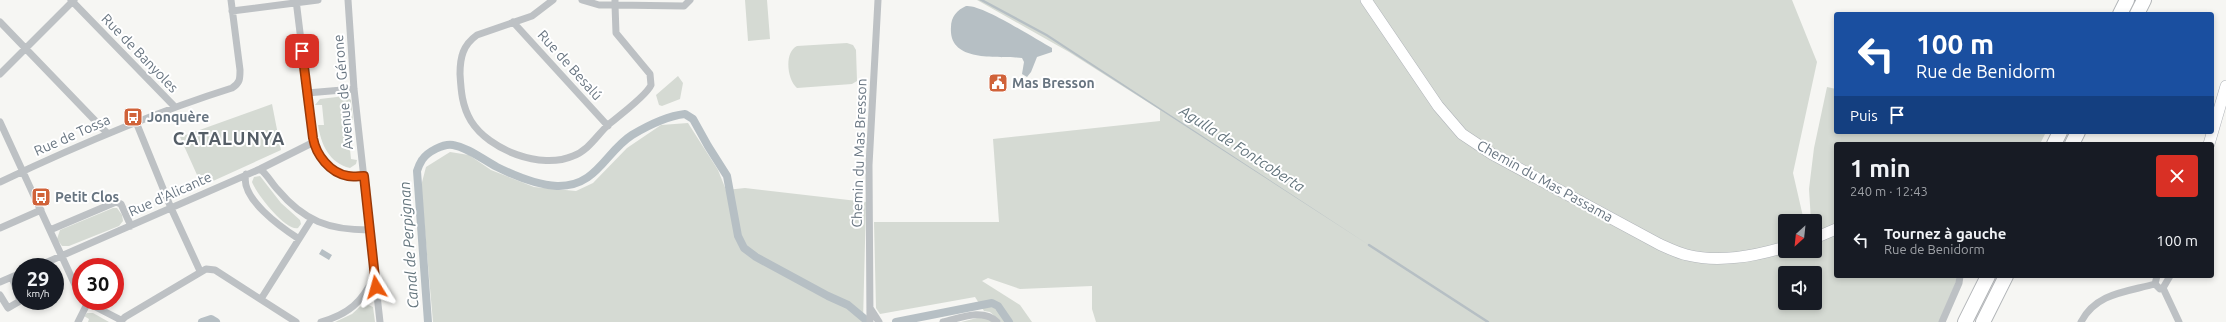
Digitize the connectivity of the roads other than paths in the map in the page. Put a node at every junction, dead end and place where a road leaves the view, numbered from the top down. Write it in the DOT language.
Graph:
graph roads {
  1 [pos="73,0"];
  2 [pos="231,0"];
  3 [pos="318,0"];
  4 [pos="348,0"];
  5 [pos="554,0"];
  6 [pos="582,0"];
  7 [pos="690,0"];
  8 [pos="878,0"];
  9 [pos="1366,0"];
  10 [pos="2127,0"];
  11 [pos="2144,0"];
  12 [pos="296,2"];
  13 [pos="615,3"];
  14 [pos="232,11"];
  15 [pos="2121,12"];
  16 [pos="2138,12"];
  17 [pos="0,22"];
  18 [pos="513,22"];
  19 [pos="26,48"];
  20 [pos="0,74"];
  21 [pos="2226,86"];
  22 [pos="354,89"];
  23 [pos="307,93"];
  24 [pos="174,106"];
  25 [pos="0,122"];
  26 [pos="136,122"];
  27 [pos="608,126"];
  28 [pos="2214,127"];
  29 [pos="107,133"];
  30 [pos="314,142"];
  31 [pos="260,169"];
  32 [pos="23,171"];
  33 [pos="246,174"];
  34 [pos="364,176"];
  35 [pos="0,182"];
  36 [pos="171,208"];
  37 [pos="41,210"];
  38 [pos="311,220"];
  39 [pos="131,226"];
  40 [pos="0,228"];
  41 [pos="50,230"];
  42 [pos="369,230"];
  43 [pos="1834,230"];
  44 [pos="1822,235"];
  45 [pos="299,239"];
  46 [pos="1778,249"];
  47 [pos="61,256"];
  48 [pos="56,258"];
  49 [pos="200,271"];
  50 [pos="374,276"];
  51 [pos="12,277"];
  52 [pos="1960,278"];
  53 [pos="1987,278"];
  54 [pos="2005,278"];
  55 [pos="2156,278"];
  56 [pos="2169,278"];
  57 [pos="72,279"];
  58 [pos="0,282"];
  59 [pos="2155,284"];
  60 [pos="2163,288"];
  61 [pos="0,295"];
  62 [pos="261,299"];
  63 [pos="12,306"];
  64 [pos="869,307"];
  65 [pos="82,310"];
  66 [pos="100,310"];
  67 [pos="121,321"];
  68 [pos="78,322"];
  69 [pos="296,322"];
  70 [pos="321,322"];
  71 [pos="380,322"];
  72 [pos="870,322"];
  73 [pos="879,322"];
  74 [pos="943,322"];
  75 [pos="997,322"];
  76 [pos="1942,322"];
  77 [pos="1965,322"];
  78 [pos="1983,322"];
  79 [pos="2081,322"];
  80 [pos="2179,322"];
  1 -- 19 [label="street"];
  1 -- 24 [label="street, Rue de Banyoles"];
  2 -- 14 [label="street, Rue de Banyoles"];
  3 -- 12 [label="street"];
  4 -- 22 [label="street, Avenue de Gérone"];
  5 -- 18 [label="street"];
  6 -- 13 [label="street"];
  7 -- 13 [label="street"];
  8 -- 64 [label="street, Chemin du Mas Bresson"];
  9 -- 46 [label="street, Chemin du Mas Passama"];
  10 -- 15 [label="highway"];
  11 -- 16 [label="highway"];
  12 -- 14 [label="street"];
  12 -- 23 [label="street"];
  13 -- 27 [label="street"];
  14 -- 24 [label="street, Rue de Banyoles"];
  17 -- 19 [label="street"];
  18 -- 27 [label="street, Rue de Besalú"];
  18 -- 27 [label="street"];
  19 -- 20 [label="street"];
  19 -- 29 [label="street"];
  21 -- 28 [label="street"];
  22 -- 23 [label="street"];
  22 -- 34 [label="street, Avenue de Gérone"];
  23 -- 30 [label="street"];
  24 -- 26 [label="street, Rue de Banyoles"];
  25 -- 32 [label="street"];
  26 -- 29 [label="street, Rue de Tossa"];
  26 -- 36 [label="street"];
  29 -- 32 [label="street, Rue de Tossa"];
  30 -- 31 [label="street, Rue d'Alicante"];
  30 -- 34 [label="street"];
  31 -- 33 [label="street, Rue d'Alicante"];
  31 -- 38 [label="street"];
  32 -- 35 [label="street, Rue de Tossa"];
  32 -- 37 [label="street"];
  33 -- 36 [label="street, Rue d'Alicante"];
  33 -- 45 [label="street"];
  34 -- 42 [label="street, Avenue de Gérone"];
  36 -- 39 [label="street, Rue d'Alicante"];
  36 -- 49 [label="street"];
  37 -- 40 [label="street"];
  37 -- 41 [label="street"];
  38 -- 42 [label="street"];
  38 -- 45 [label="street"];
  39 -- 41 [label="street"];
  39 -- 47 [label="street, Rue d'Alicante"];
  41 -- 47 [label="street"];
  42 -- 50 [label="street, Avenue de Gérone"];
  43 -- 44 [label="street"];
  45 -- 62 [label="street"];
  47 -- 48 [label="street, Rue d'Alicante"];
  47 -- 57 [label="street"];
  49 -- 62 [label="street"];
  49 -- 67 [label="street"];
  50 -- 70 [label="street, Avenue de Gérone"];
  50 -- 71 [label="street, Avenue de Gérone"];
  51 -- 58 [label="street"];
  52 -- 76 [label="street"];
  53 -- 77 [label="highway"];
  54 -- 78 [label="highway"];
  55 -- 59 [label="street"];
  56 -- 60 [label="street"];
  59 -- 60 [label="street"];
  59 -- 79 [label="street"];
  60 -- 80 [label="street"];
  61 -- 63 [label="street"];
  62 -- 69 [label="street"];
  64 -- 72 [label="street, Chemin du Mas Bresson"];
  64 -- 73 [label="street"];
  65 -- 68 [label="street"];
  66 -- 67 [label="street"];
  74 -- 75 [label="street"];
}
